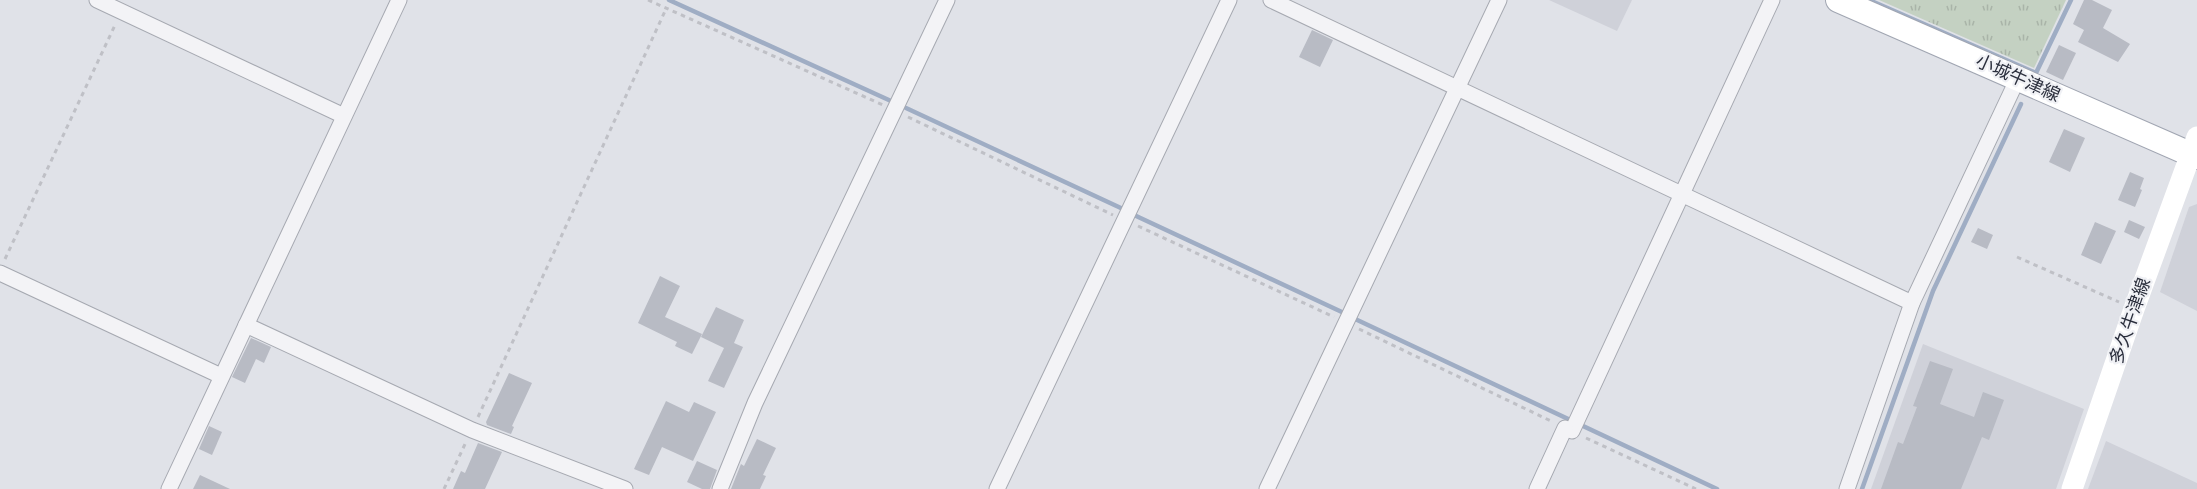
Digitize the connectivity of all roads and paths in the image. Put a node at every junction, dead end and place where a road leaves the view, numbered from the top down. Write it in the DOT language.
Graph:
graph roads {
  1 [pos="97,0"];
  2 [pos="399,0"];
  3 [pos="648,0"];
  4 [pos="947,0"];
  5 [pos="1229,0"];
  6 [pos="1271,0"];
  7 [pos="1499,0"];
  8 [pos="1772,0"];
  9 [pos="1838,0"];
  10 [pos="667,8"];
  11 [pos="122,11"];
  12 [pos="2018,78"];
  13 [pos="1458,88"];
  14 [pos="895,111"];
  15 [pos="344,116"];
  16 [pos="2195,149"];
  17 [pos="1682,194"];
  18 [pos="1125,220"];
  19 [pos="2017,256"];
  20 [pos="3,266"];
  21 [pos="1912,303"];
  22 [pos="2134,309"];
  23 [pos="1345,322"];
  24 [pos="246,325"];
  25 [pos="221,376"];
  26 [pos="472,430"];
  27 [pos="1569,430"];
  28 [pos="169,489"];
  29 [pos="444,489"];
  30 [pos="625,489"];
  31 [pos="720,489"];
  32 [pos="997,489"];
  33 [pos="1267,489"];
  34 [pos="1537,489"];
  35 [pos="1696,489"];
  36 [pos="1846,489"];
  37 [pos="2072,489"];
  1 -- 11 [label="street"];
  2 -- 15 [label="street"];
  3 -- 10 [label="path"];
  4 -- 14 [label="street"];
  5 -- 18 [label="street"];
  6 -- 13 [label="street"];
  7 -- 13 [label="street"];
  8 -- 17 [label="street"];
  9 -- 12 [label="main road, 小城牛津線"];
  10 -- 14 [label="path"];
  10 -- 26 [label="path"];
  11 -- 15 [label="street"];
  11 -- 20 [label="path"];
  12 -- 16 [label="main road, 小城牛津線"];
  12 -- 21 [label="street"];
  13 -- 17 [label="street"];
  13 -- 23 [label="street"];
  14 -- 18 [label="path"];
  14 -- 31 [label="street"];
  15 -- 24 [label="street"];
  16 -- 22 [label="main road, 多久牛津線"];
  17 -- 21 [label="street"];
  17 -- 27 [label="street"];
  18 -- 23 [label="path"];
  18 -- 32 [label="street"];
  19 -- 22 [label="path"];
  20 -- 25 [label="street"];
  21 -- 36 [label="street"];
  22 -- 37 [label="main road, 多久牛津線"];
  23 -- 27 [label="path"];
  23 -- 33 [label="street"];
  24 -- 25 [label="street"];
  24 -- 26 [label="street"];
  25 -- 28 [label="street"];
  26 -- 29 [label="path"];
  26 -- 30 [label="street"];
  27 -- 34 [label="street"];
  27 -- 35 [label="path"];
}
